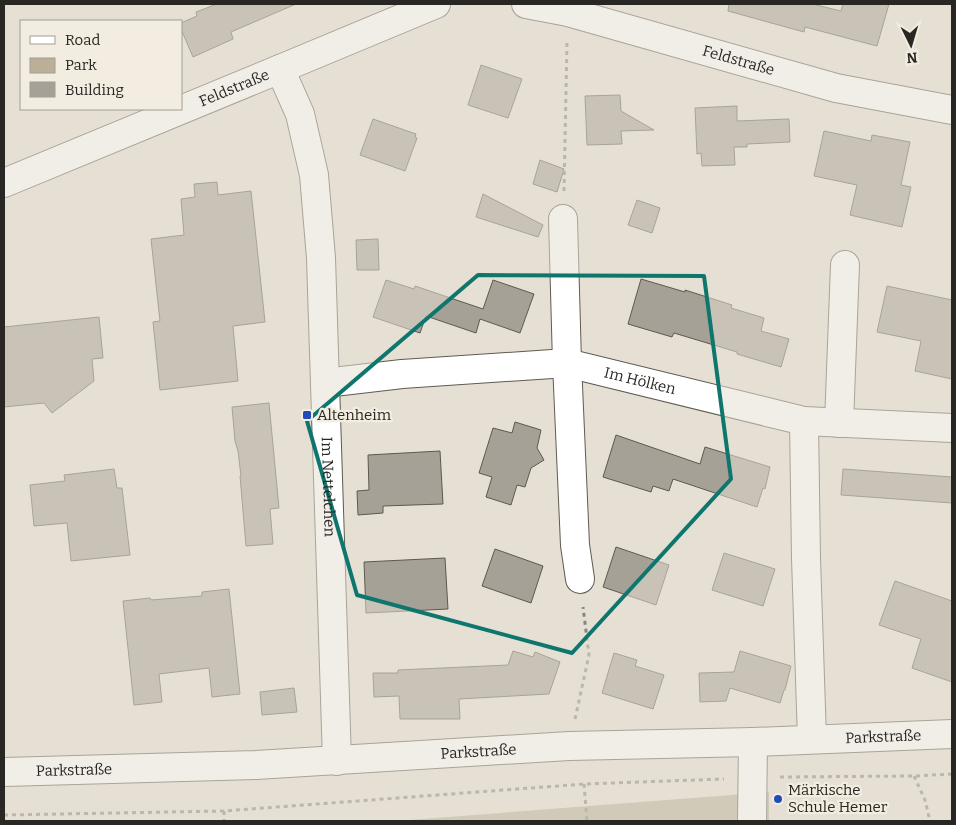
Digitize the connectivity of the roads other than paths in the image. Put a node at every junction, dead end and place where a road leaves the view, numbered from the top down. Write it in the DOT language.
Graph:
graph roads {
  1 [pos="436,4"];
  2 [pos="526,4"];
  3 [pos="280,69"];
  4 [pos="182,109"];
  5 [pos="181,110"];
  6 [pos="952,110"];
  7 [pos="4,183"];
  8 [pos="563,219"];
  9 [pos="845,265"];
  10 [pos="568,363"];
  11 [pos="325,383"];
  12 [pos="804,421"];
  13 [pos="839,423"];
  14 [pos="952,428"];
  15 [pos="580,579"];
  16 [pos="952,734"];
  17 [pos="812,739"];
  18 [pos="753,742"];
  19 [pos="337,761"];
  20 [pos="4,772"];
  21 [pos="752,821"];
  1 -- 3 [label="street, Feldstraße"];
  2 -- 6 [label="street, Feldstraße"];
  3 -- 4 [label="street, Feldstraße"];
  3 -- 11 [label="street, Im Nettelchen"];
  5 -- 7 [label="street, Feldstraße"];
  8 -- 10 [label="street"];
  9 -- 13 [label="street"];
  10 -- 11 [label="street, Im Hölken"];
  10 -- 12 [label="street, Im Hölken"];
  10 -- 15 [label="street"];
  11 -- 19 [label="street, Im Nettelchen"];
  12 -- 13 [label="street, Im Hölken"];
  12 -- 17 [label="street"];
  13 -- 14 [label="street, Im Hölken"];
  16 -- 17 [label="street, Parkstraße"];
  17 -- 18 [label="street, Parkstraße"];
  18 -- 19 [label="street, Parkstraße"];
  18 -- 21 [label="street"];
  19 -- 20 [label="street, Parkstraße"];
}
